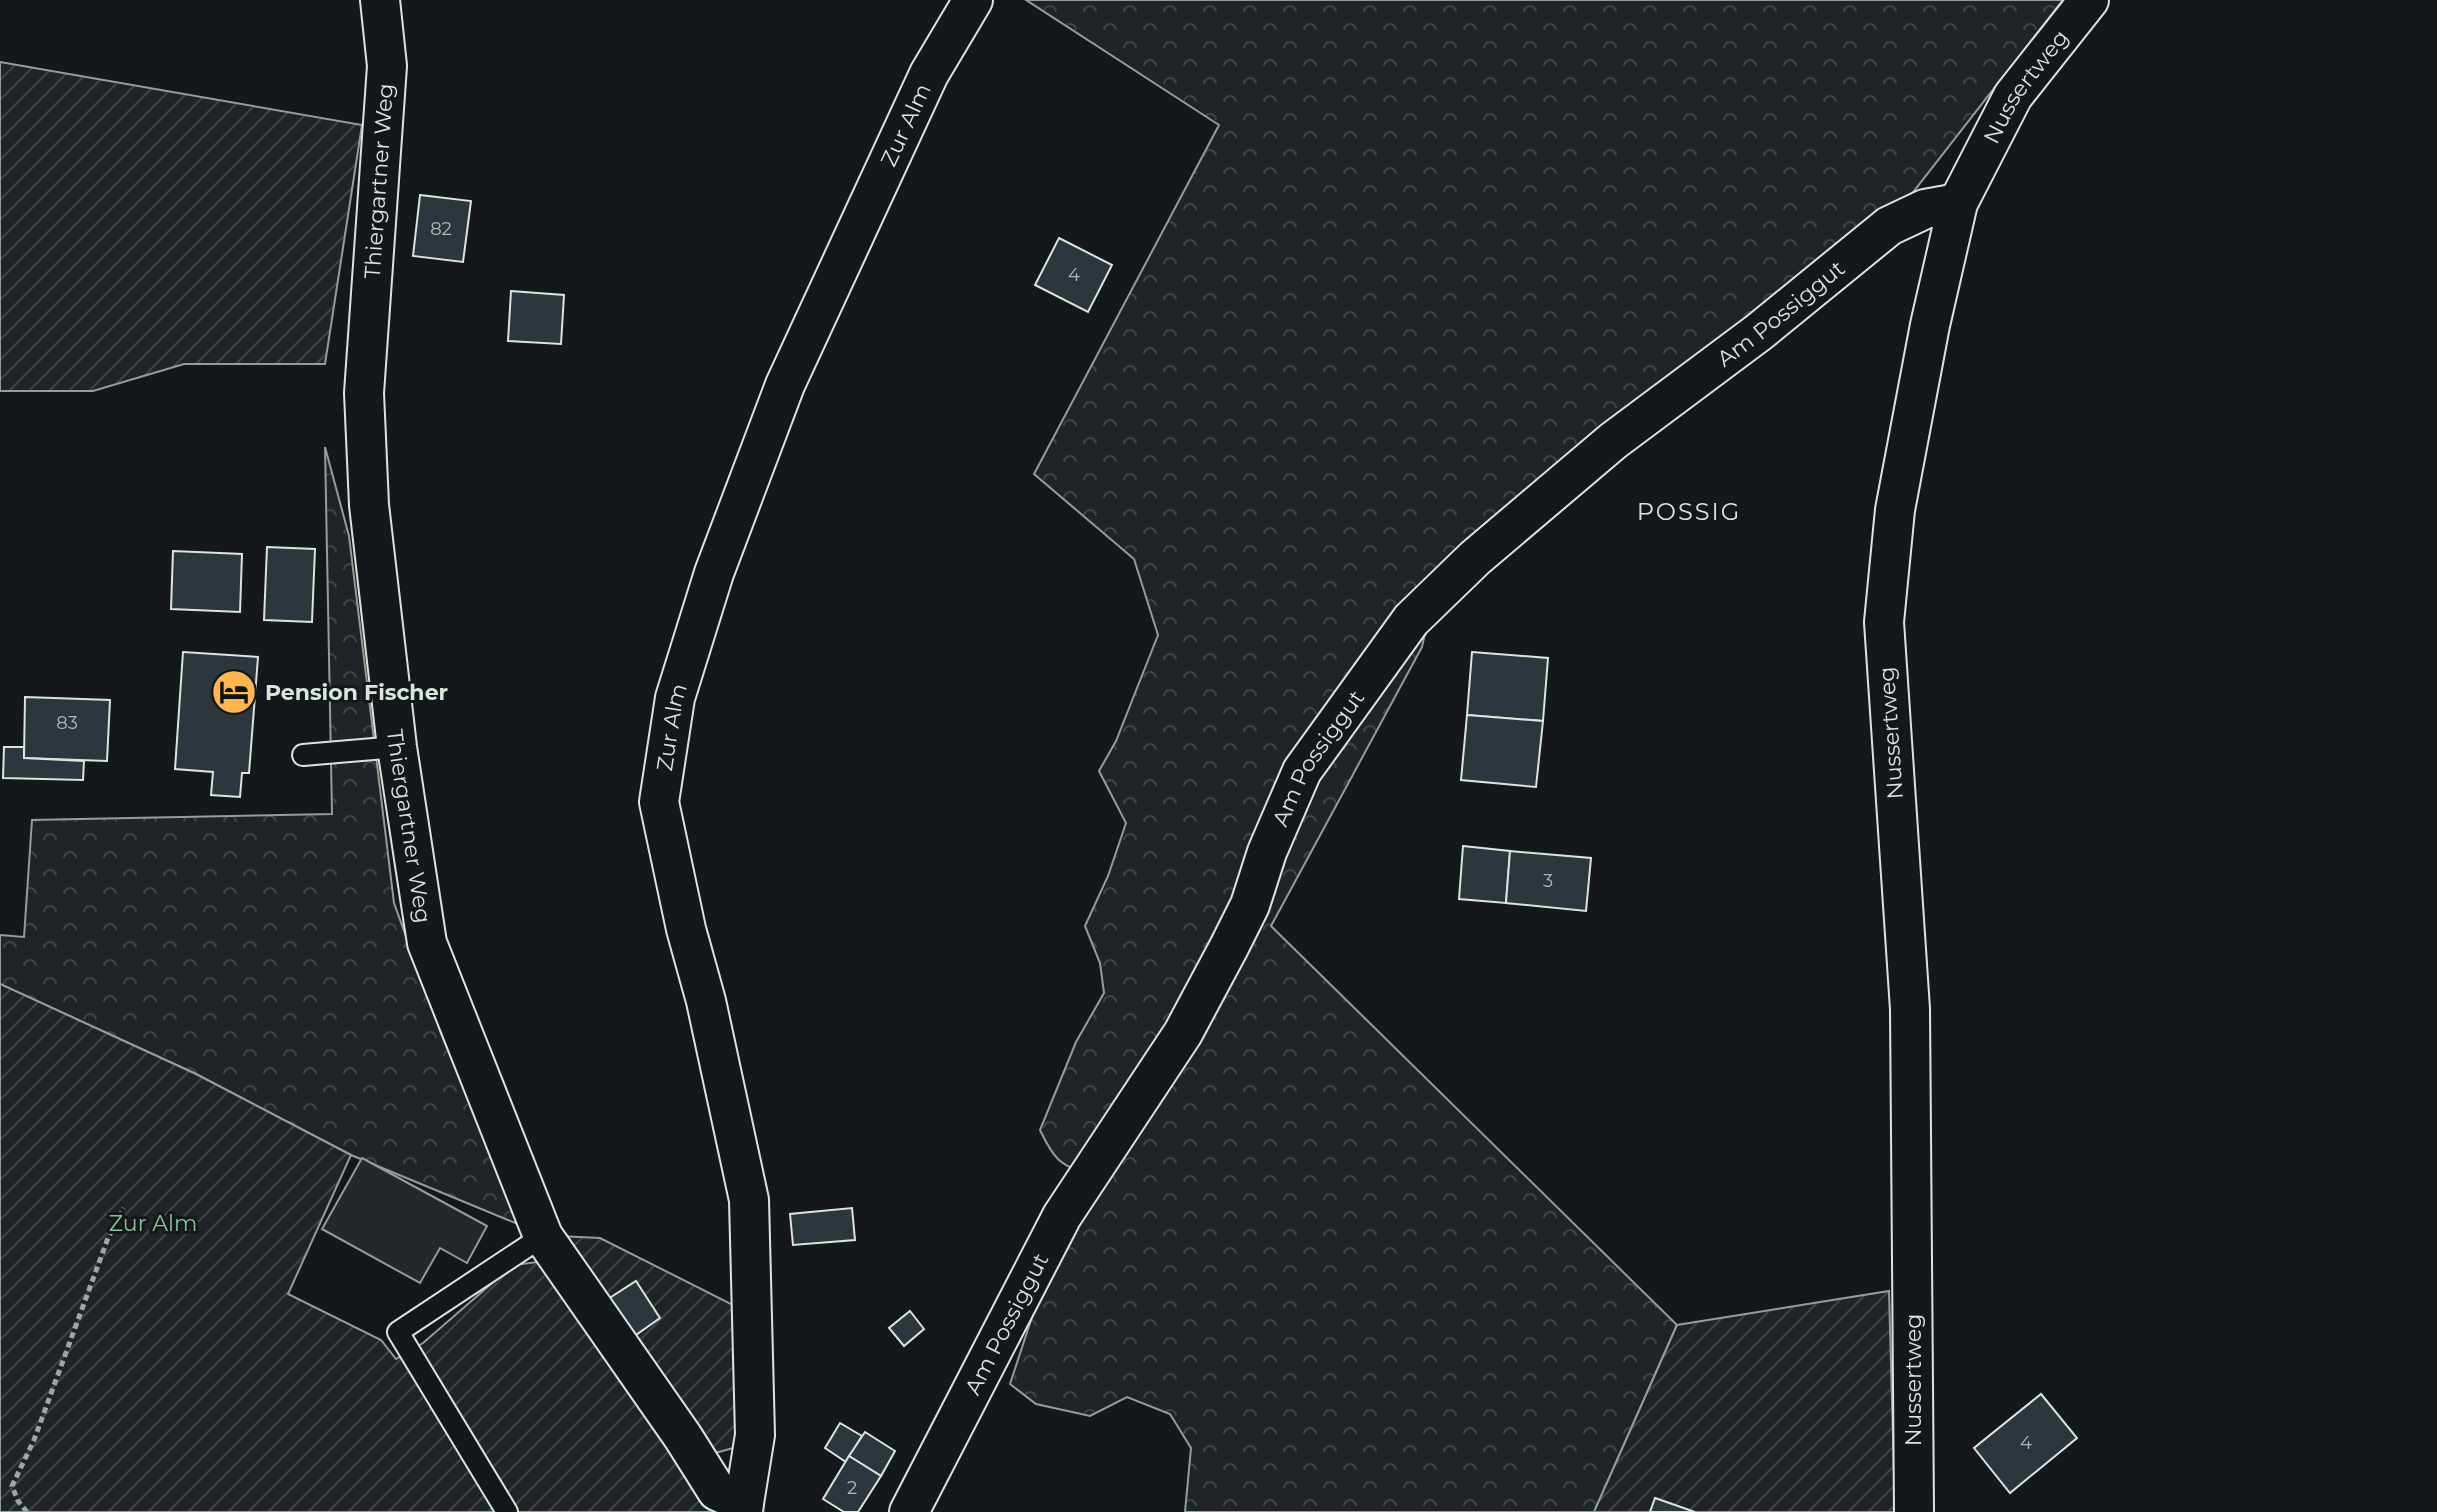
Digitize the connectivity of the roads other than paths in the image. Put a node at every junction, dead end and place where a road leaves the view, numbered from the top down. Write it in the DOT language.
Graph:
graph roads {
  1 [pos="380,0"];
  2 [pos="973,0"];
  3 [pos="2089,0"];
  4 [pos="1958,203"];
  5 [pos="397,747"];
  6 [pos="303,755"];
  7 [pos="543,1236"];
  8 [pos="743,1508"];
  9 [pos="507,1512"];
  10 [pos="909,1512"];
  11 [pos="1914,1512"];
  1 -- 5 [label="street, Thiergartner Weg"];
  2 -- 8 [label="street, Zur Alm"];
  3 -- 4 [label="street, Nussertweg"];
  4 -- 10 [label="street, Am Possiggut"];
  4 -- 11 [label="street, Nussertweg"];
  5 -- 6 [label="lane"];
  5 -- 7 [label="street, Thiergartner Weg"];
  7 -- 8 [label="street, Thiergartner Weg"];
  7 -- 9 [label="lane"];
}
